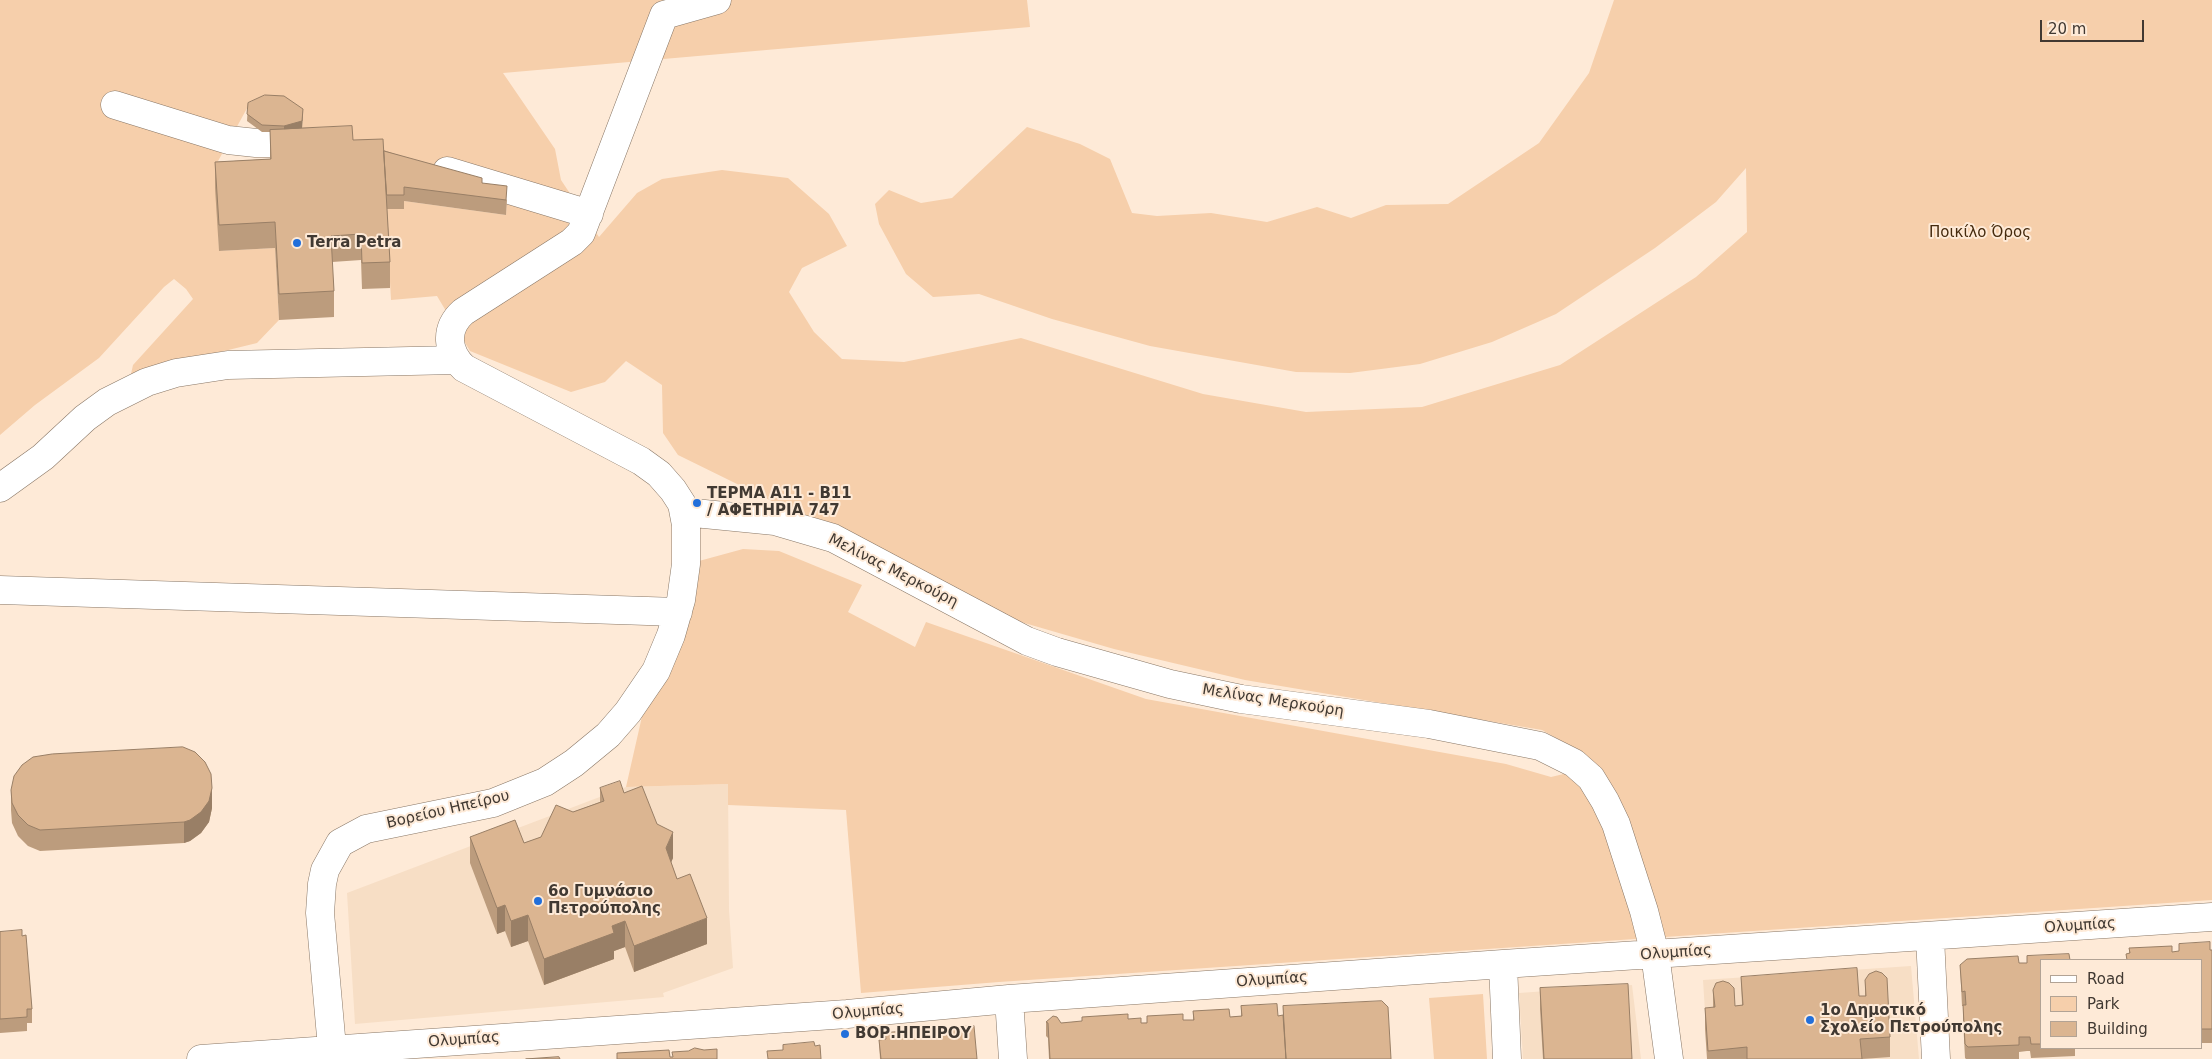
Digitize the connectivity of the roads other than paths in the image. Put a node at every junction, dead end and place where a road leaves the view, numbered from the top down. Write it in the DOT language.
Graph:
graph roads {
  1 [pos="717,0"];
  2 [pos="662,8"];
  3 [pos="114,104"];
  4 [pos="336,144"];
  5 [pos="423,164"];
  6 [pos="589,214"];
  7 [pos="454,356"];
  8 [pos="0,488"];
  9 [pos="684,512"];
  10 [pos="0,590"];
  11 [pos="678,612"];
  12 [pos="2212,917"];
  13 [pos="1930,936"];
  14 [pos="1654,954"];
  15 [pos="1502,964"];
  16 [pos="1009,999"];
  17 [pos="333,1054"];
  18 [pos="201,1059"];
  19 [pos="1013,1059"];
  20 [pos="1507,1059"];
  21 [pos="1669,1059"];
  22 [pos="1936,1059"];
  1 -- 2 [label="street"];
  2 -- 6 [label="street"];
  3 -- 4 [label="street"];
  5 -- 6 [label="street"];
  6 -- 7 [label="street"];
  7 -- 8 [label="street"];
  7 -- 9 [label="street"];
  9 -- 11 [label="street, Βορείου Ηπείρου"];
  9 -- 14 [label="street, Μελίνας Μερκούρη"];
  10 -- 11 [label="street"];
  11 -- 17 [label="street, Βορείου Ηπείρου"];
  12 -- 13 [label="street, Ολυμπίας"];
  13 -- 14 [label="street, Ολυμπίας"];
  13 -- 22 [label="street"];
  14 -- 15 [label="street, Ολυμπίας"];
  14 -- 21 [label="street, Μελίνας Μερκούρη"];
  15 -- 16 [label="street, Ολυμπίας"];
  15 -- 20 [label="street"];
  16 -- 17 [label="street, Ολυμπίας"];
  16 -- 19 [label="street"];
  17 -- 18 [label="street, Ολυμπίας"];
}
